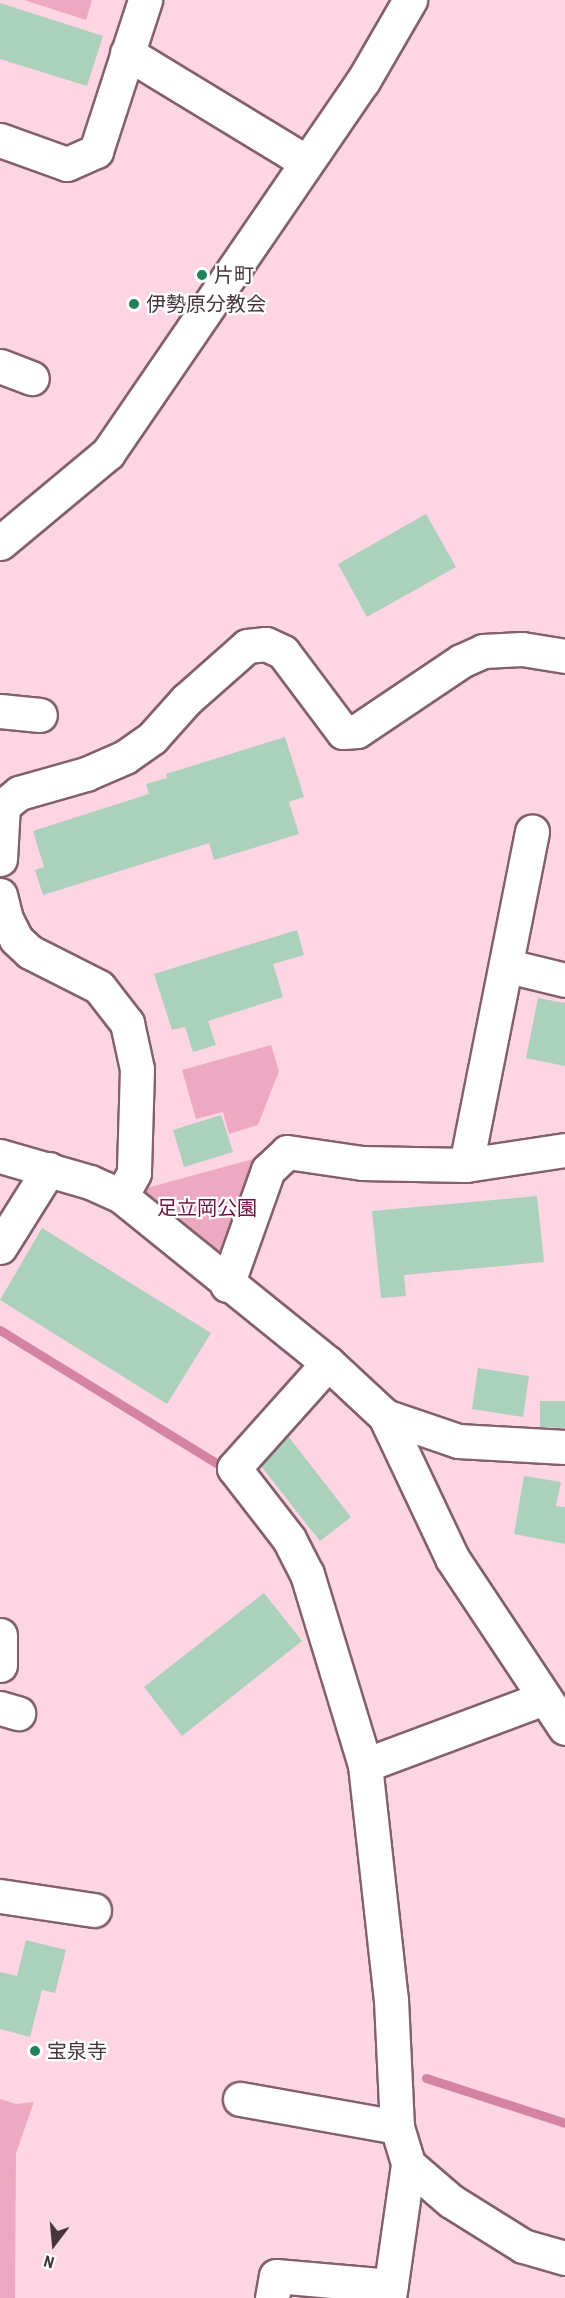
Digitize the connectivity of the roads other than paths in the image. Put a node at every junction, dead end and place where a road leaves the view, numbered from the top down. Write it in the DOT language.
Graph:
graph roads {
  1 [pos="145,0"];
  2 [pos="410,0"];
  3 [pos="127,53"];
  4 [pos="0,140"];
  5 [pos="306,162"];
  6 [pos="0,366"];
  7 [pos="32,378"];
  8 [pos="0,543"];
  9 [pos="565,656"];
  10 [pos="1,806"];
  11 [pos="532,831"];
  12 [pos="0,859"];
  13 [pos="0,895"];
  14 [pos="508,966"];
  15 [pos="565,980"];
  16 [pos="565,1150"];
  17 [pos="0,1156"];
  18 [pos="466,1166"];
  19 [pos="49,1169"];
  20 [pos="121,1196"];
  21 [pos="0,1247"];
  22 [pos="227,1285"];
  23 [pos="328,1363"];
  24 [pos="385,1416"];
  25 [pos="565,1447"];
  26 [pos="0,1635"];
  27 [pos="0,1665"];
  28 [pos="544,1698"];
  29 [pos="565,1728"];
  30 [pos="365,1765"];
  31 [pos="0,1896"];
  32 [pos="94,1911"];
  33 [pos="240,2099"];
  34 [pos="397,2127"];
  35 [pos="408,2164"];
  36 [pos="565,2258"];
  37 [pos="390,2292"];
  38 [pos="272,2298"];
  1 -- 3 [label="street"];
  2 -- 5 [label="street"];
  3 -- 4 [label="street"];
  3 -- 5 [label="street"];
  5 -- 8 [label="street"];
  6 -- 7 [label="street"];
  9 -- 10 [label="street"];
  10 -- 12 [label="street"];
  11 -- 14 [label="street"];
  13 -- 20 [label="street"];
  14 -- 15 [label="street"];
  14 -- 18 [label="street"];
  16 -- 18 [label="street"];
  17 -- 19 [label="street"];
  18 -- 22 [label="street"];
  19 -- 20 [label="street"];
  19 -- 21 [label="street"];
  20 -- 22 [label="street"];
  22 -- 23 [label="street"];
  23 -- 24 [label="street"];
  23 -- 30 [label="street"];
  24 -- 25 [label="street"];
  24 -- 28 [label="street"];
  26 -- 27 [label="street"];
  28 -- 29 [label="street"];
  28 -- 30 [label="street"];
  30 -- 34 [label="street"];
  31 -- 32 [label="street"];
  33 -- 34 [label="street"];
  34 -- 35 [label="street"];
  35 -- 36 [label="street"];
  35 -- 37 [label="street"];
  37 -- 38 [label="street"];
}
